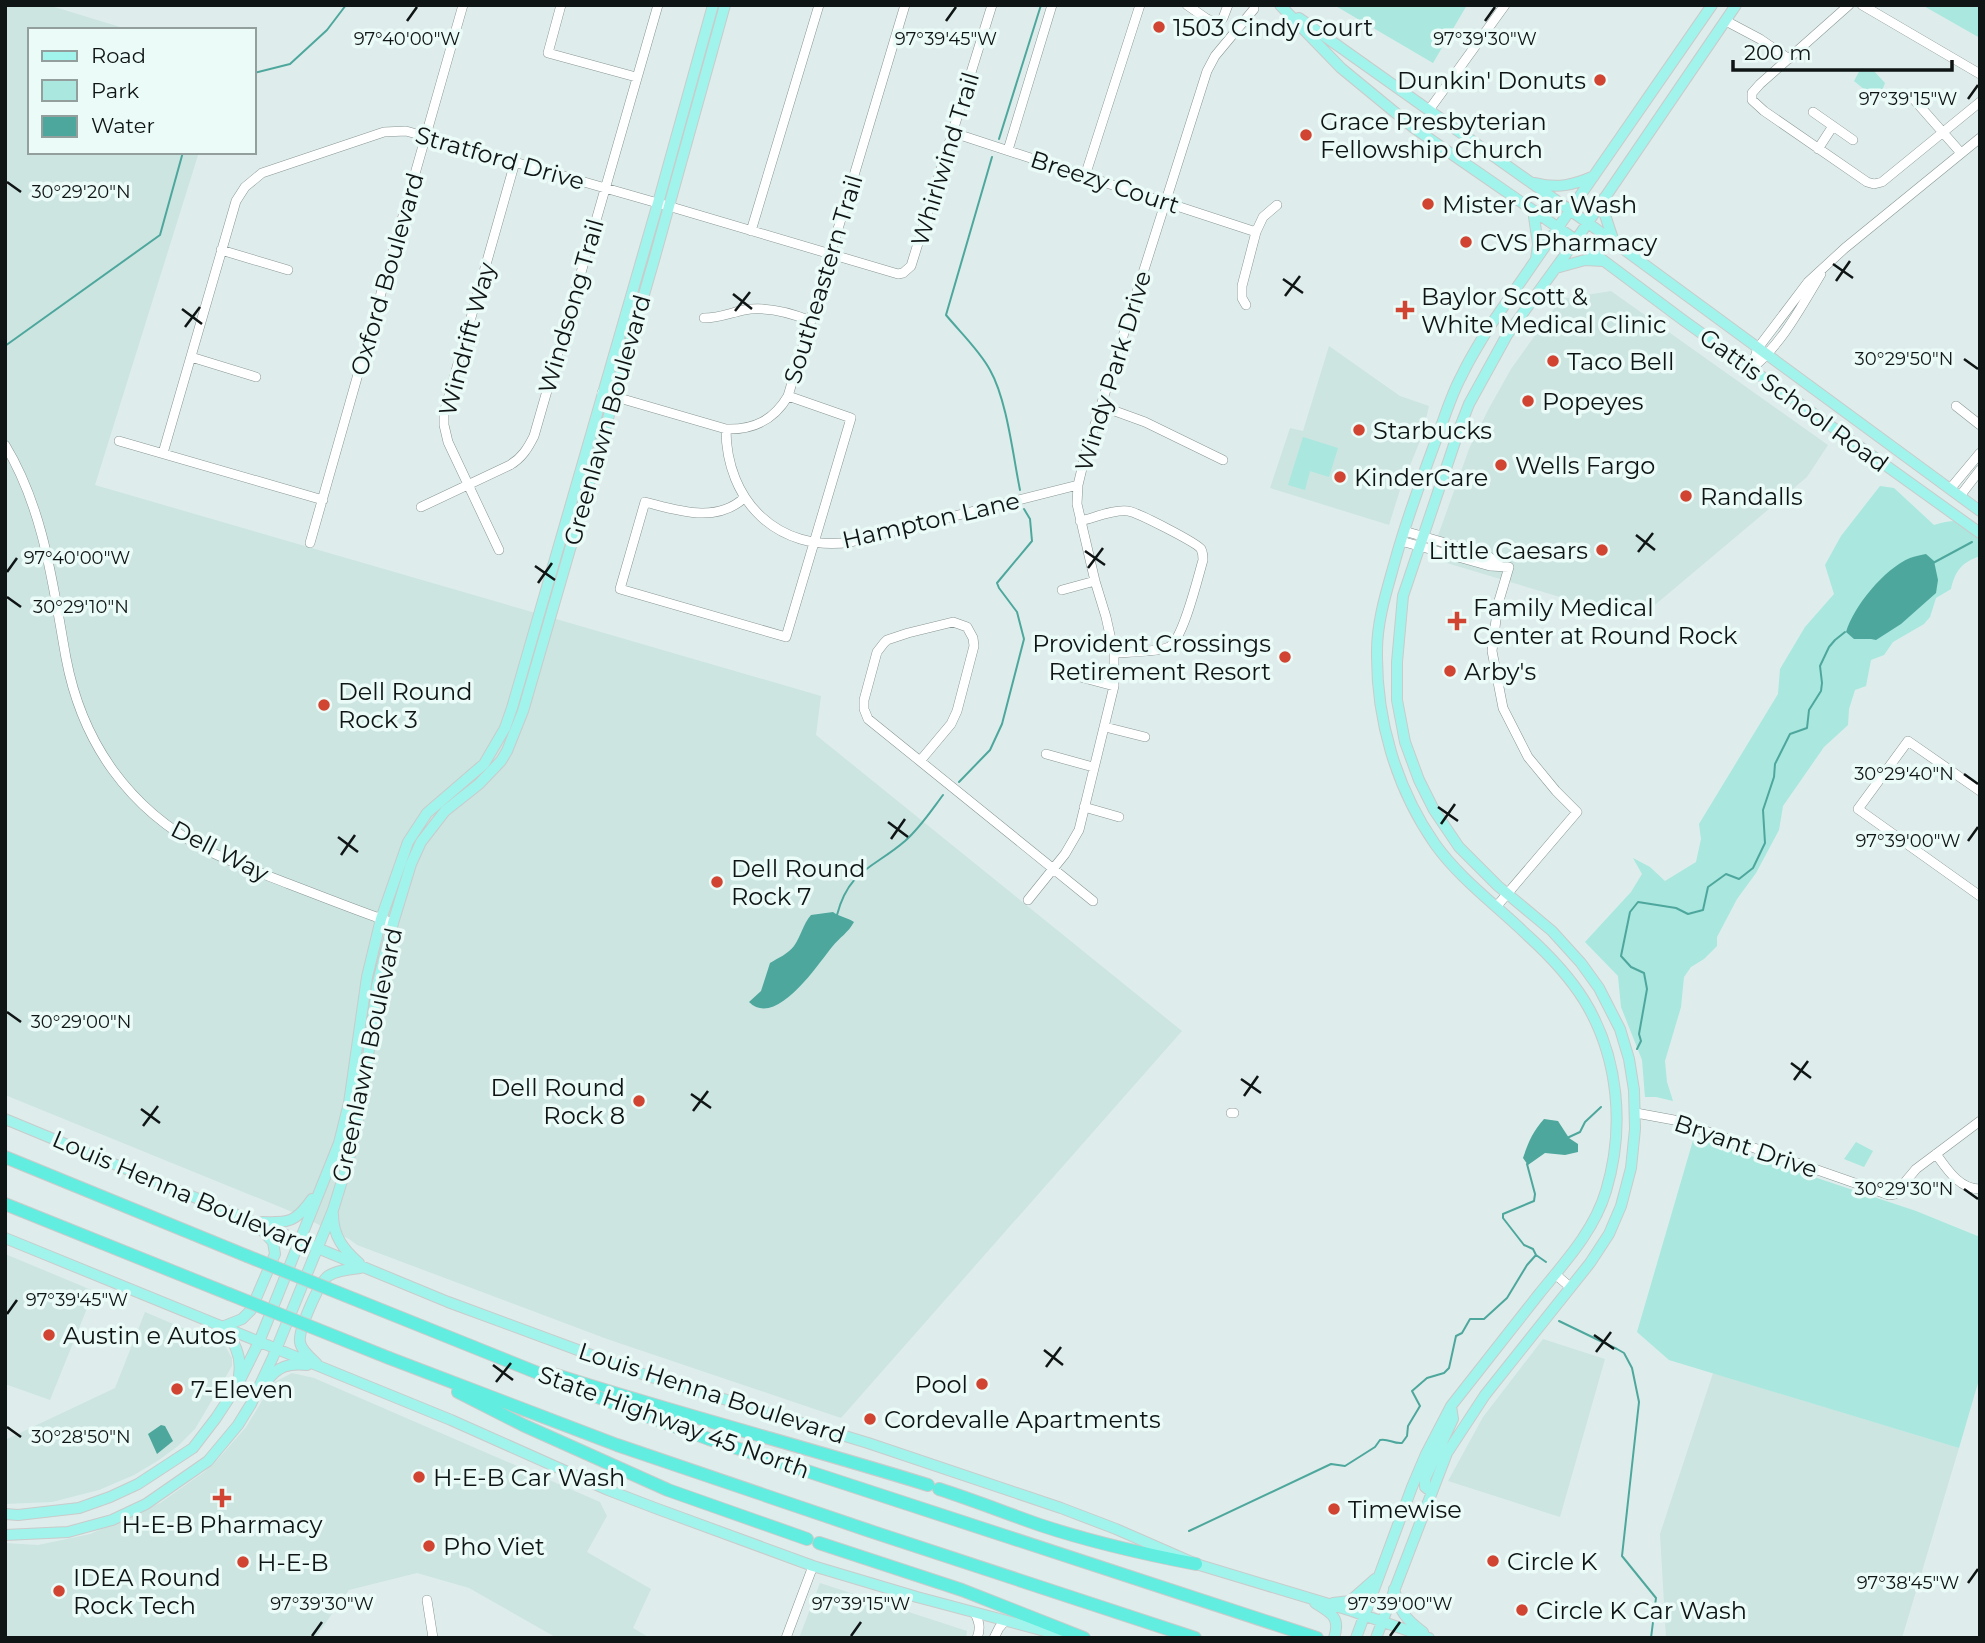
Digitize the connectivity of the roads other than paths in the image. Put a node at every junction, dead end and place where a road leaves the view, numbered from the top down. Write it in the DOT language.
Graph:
graph roads {
  1 [pos="463,5"];
  2 [pos="561,5"];
  3 [pos="658,5"];
  4 [pos="713,5"];
  5 [pos="725,5"];
  6 [pos="819,5"];
  7 [pos="905,5"];
  8 [pos="992,5"];
  9 [pos="1052,5"];
  10 [pos="1140,5"];
  11 [pos="1187,5"];
  12 [pos="1228,5"];
  13 [pos="1281,5"];
  14 [pos="1504,5"];
  15 [pos="1712,5"];
  16 [pos="1736,5"];
  17 [pos="1849,5"];
  18 [pos="1862,5"];
  19 [pos="1254,9"];
  20 [pos="1726,21"];
  21 [pos="1789,59"];
  22 [pos="1980,74"];
  23 [pos="636,77"];
  24 [pos="1910,95"];
  25 [pos="1980,102"];
  26 [pos="1429,110"];
  27 [pos="1813,112"];
  28 [pos="1833,126"];
  29 [pos="1942,131"];
  30 [pos="954,133"];
  31 [pos="426,136"];
  32 [pos="1980,138"];
  33 [pos="1853,140"];
  34 [pos="1008,149"];
  35 [pos="1818,149"];
  36 [pos="1961,153"];
  37 [pos="515,162"];
  38 [pos="1596,174"];
  39 [pos="1085,176"];
  40 [pos="1529,182"];
  41 [pos="605,188"];
  42 [pos="1604,198"];
  43 [pos="1166,202"];
  44 [pos="663,204"];
  45 [pos="1277,205"];
  46 [pos="1532,210"];
  47 [pos="1570,211"];
  48 [pos="1588,223"];
  49 [pos="1558,228"];
  50 [pos="751,230"];
  51 [pos="1256,232"];
  52 [pos="1576,240"];
  53 [pos="1614,242"];
  54 [pos="222,250"];
  55 [pos="831,255"];
  56 [pos="1535,261"];
  57 [pos="1603,261"];
  58 [pos="1826,267"];
  59 [pos="1556,268"];
  60 [pos="288,270"];
  61 [pos="908,271"];
  62 [pos="1246,305"];
  63 [pos="704,318"];
  64 [pos="811,321"];
  65 [pos="1758,348"];
  66 [pos="1768,356"];
  67 [pos="191,357"];
  68 [pos="1751,369"];
  69 [pos="256,377"];
  70 [pos="602,393"];
  71 [pos="613,396"];
  72 [pos="788,397"];
  73 [pos="1101,406"];
  74 [pos="1956,406"];
  75 [pos="1980,425"];
  76 [pos="726,429"];
  77 [pos="119,441"];
  78 [pos="5,445"];
  79 [pos="163,453"];
  80 [pos="1980,453"];
  81 [pos="1223,460"];
  82 [pos="1881,463"];
  83 [pos="1980,470"];
  84 [pos="1078,485"];
  85 [pos="469,486"];
  86 [pos="1955,492"];
  87 [pos="744,498"];
  88 [pos="323,500"];
  89 [pos="421,508"];
  90 [pos="1980,511"];
  91 [pos="1080,521"];
  92 [pos="1980,533"];
  93 [pos="1402,536"];
  94 [pos="1422,541"];
  95 [pos="815,542"];
  96 [pos="310,543"];
  97 [pos="499,550"];
  98 [pos="1095,581"];
  99 [pos="1062,590"];
  100 [pos="1114,653"];
  101 [pos="1069,674"];
  102 [pos="1114,686"];
  103 [pos="1105,727"];
  104 [pos="1145,737"];
  105 [pos="1046,754"];
  106 [pos="920,761"];
  107 [pos="1093,767"];
  108 [pos="1980,791"];
  109 [pos="1084,807"];
  110 [pos="1119,817"];
  111 [pos="1053,869"];
  112 [pos="1507,894"];
  113 [pos="1980,896"];
  114 [pos="1028,900"];
  115 [pos="1093,901"];
  116 [pos="1496,907"];
  117 [pos="381,919"];
  118 [pos="393,923"];
  119 [pos="349,1103"];
  120 [pos="1636,1114"];
  121 [pos="5,1119"];
  122 [pos="1980,1121"];
  123 [pos="356,1129"];
  124 [pos="5,1147"];
  125 [pos="1936,1154"];
  126 [pos="5,1157"];
  127 [pos="59,1178"];
  128 [pos="322,1185"];
  129 [pos="1980,1189"];
  130 [pos="5,1204"];
  131 [pos="333,1210"];
  132 [pos="253,1221"];
  133 [pos="5,1238"];
  134 [pos="300,1242"];
  135 [pos="318,1250"];
  136 [pos="363,1267"];
  137 [pos="1555,1274"];
  138 [pos="1570,1287"];
  139 [pos="222,1327"];
  140 [pos="259,1342"];
  141 [pos="276,1349"];
  142 [pos="389,1358"];
  143 [pos="320,1367"];
  144 [pos="237,1386"];
  145 [pos="257,1395"];
  146 [pos="632,1405"];
  147 [pos="1451,1406"];
  148 [pos="1432,1492"];
  149 [pos="5,1514"];
  150 [pos="5,1535"];
  151 [pos="1196,1564"];
  152 [pos="813,1566"];
  153 [pos="1377,1577"];
  154 [pos="1394,1588"];
  155 [pos="1308,1598"];
  156 [pos="427,1600"];
  157 [pos="1328,1603"];
  158 [pos="975,1614"];
  159 [pos="1363,1615"];
  160 [pos="1005,1621"];
  161 [pos="1382,1622"];
  162 [pos="433,1638"];
  163 [pos="786,1638"];
  164 [pos="977,1638"];
  165 [pos="994,1638"];
  166 [pos="1071,1638"];
  167 [pos="1084,1638"];
  168 [pos="1195,1638"];
  169 [pos="1317,1638"];
  170 [pos="1334,1638"];
  171 [pos="1356,1638"];
  172 [pos="1376,1638"];
  173 [pos="1430,1638"];
  1 -- 31 [label="street, Oxford Boulevard"];
  2 -- 23 [label="street"];
  3 -- 23 [label="street, Windsong Trail"];
  4 -- 44 [label="main road, Greenlawn Boulevard"];
  5 -- 44 [label="main road, Greenlawn Boulevard"];
  6 -- 50 [label="street"];
  7 -- 55 [label="street, Southeastern Trail"];
  8 -- 30 [label="street, Whirlwind Trail"];
  9 -- 34 [label="street"];
  10 -- 39 [label="street"];
  11 -- 12 [label="street"];
  13 -- 26 [label="main road, Gattis School Road"];
  13 -- 46 [label="main road, Gattis School Road"];
  14 -- 26 [label="street"];
  15 -- 38 [label="main road"];
  16 -- 20 [label="main road"];
  17 -- 21 [label="street"];
  18 -- 22 [label="street"];
  19 -- 43 [label="street, Windy Park Drive"];
  20 -- 21 [label="street"];
  20 -- 42 [label="main road"];
  21 -- 35 [label="street"];
  23 -- 41 [label="street, Windsong Trail"];
  24 -- 29 [label="street"];
  25 -- 29 [label="street"];
  26 -- 40 [label="main road, Gattis School Road"];
  27 -- 28 [label="street"];
  28 -- 33 [label="street"];
  28 -- 35 [label="street"];
  29 -- 35 [label="street"];
  29 -- 36 [label="street"];
  30 -- 34 [label="street, Breezy Court"];
  30 -- 61 [label="street, Whirlwind Trail"];
  31 -- 37 [label="street, Stratford Drive"];
  31 -- 54 [label="street, Stratford Drive"];
  31 -- 88 [label="street, Oxford Boulevard"];
  32 -- 36 [label="street"];
  34 -- 39 [label="street, Breezy Court"];
  36 -- 58 [label="street"];
  37 -- 41 [label="street, Stratford Drive"];
  37 -- 85 [label="street, Windrift Way"];
  38 -- 40 [label="main road"];
  38 -- 47 [label="main road"];
  39 -- 43 [label="street, Breezy Court"];
  40 -- 47 [label="main road, Gattis School Road"];
  41 -- 44 [label="street, Stratford Drive"];
  41 -- 85 [label="street, Windsong Trail"];
  42 -- 48 [label="main road"];
  42 -- 53 [label="main road"];
  43 -- 51 [label="street, Breezy Court"];
  43 -- 73 [label="street, Windy Park Drive"];
  44 -- 50 [label="street, Stratford Drive"];
  44 -- 70 [label="main road, Greenlawn Boulevard"];
  44 -- 71 [label="main road, Greenlawn Boulevard"];
  45 -- 51 [label="street"];
  46 -- 49 [label="main road, Gattis School Road"];
  46 -- 56 [label="main road"];
  47 -- 48 [label="main road, Gattis School Road"];
  47 -- 49 [label="main road"];
  48 -- 52 [label="main road"];
  48 -- 53 [label="main road, Gattis School Road"];
  49 -- 52 [label="main road, Gattis School Road"];
  49 -- 56 [label="main road"];
  50 -- 55 [label="street, Stratford Drive"];
  51 -- 62 [label="street"];
  52 -- 57 [label="main road, Gattis School Road"];
  52 -- 59 [label="main road"];
  53 -- 65 [label="main road, Gattis School Road"];
  54 -- 60 [label="street"];
  54 -- 67 [label="street, Stratford Drive"];
  55 -- 61 [label="street, Stratford Drive"];
  55 -- 64 [label="street, Southeastern Trail"];
  56 -- 93 [label="main road"];
  57 -- 59 [label="main road"];
  57 -- 68 [label="main road, Gattis School Road"];
  58 -- 65 [label="street"];
  58 -- 66 [label="street"];
  59 -- 94 [label="main road"];
  63 -- 64 [label="street"];
  64 -- 72 [label="street, Southeastern Trail"];
  65 -- 66 [label="main road, Gattis School Road"];
  65 -- 68 [label="street"];
  66 -- 68 [label="street"];
  66 -- 86 [label="main road, Gattis School Road"];
  67 -- 69 [label="street"];
  67 -- 79 [label="street, Stratford Drive"];
  68 -- 82 [label="main road, Gattis School Road"];
  70 -- 71 [label="street, Southeastern Trail"];
  70 -- 117 [label="main road, Greenlawn Boulevard"];
  71 -- 76 [label="street, Southeastern Trail"];
  71 -- 118 [label="main road, Greenlawn Boulevard"];
  72 -- 76 [label="street, Southeastern Trail"];
  72 -- 95 [label="street"];
  73 -- 81 [label="street"];
  73 -- 84 [label="street, Windy Park Drive"];
  74 -- 75 [label="street"];
  76 -- 87 [label="street, Hampton Lane"];
  77 -- 79 [label="street"];
  78 -- 117 [label="street, Dell Way"];
  79 -- 88 [label="street"];
  80 -- 86 [label="street"];
  82 -- 86 [label="main road"];
  82 -- 92 [label="main road, Gattis School Road"];
  83 -- 86 [label="street"];
  84 -- 91 [label="street, Windy Park Drive"];
  84 -- 95 [label="street, Hampton Lane"];
  85 -- 89 [label="street, Windsong Trail"];
  85 -- 97 [label="street, Windrift Way"];
  86 -- 90 [label="main road, Gattis School Road"];
  87 -- 95 [label="street, Hampton Lane"];
  87 -- 95 [label="street"];
  88 -- 96 [label="street, Oxford Boulevard"];
  91 -- 98 [label="street, Windy Park Drive"];
  91 -- 100 [label="street"];
  93 -- 94 [label="street"];
  93 -- 116 [label="main road"];
  94 -- 112 [label="main road"];
  94 -- 112 [label="street"];
  98 -- 99 [label="street"];
  98 -- 100 [label="street, Windy Park Drive"];
  100 -- 102 [label="street, Windy Park Drive"];
  101 -- 102 [label="street"];
  102 -- 103 [label="street, Windy Park Drive"];
  103 -- 104 [label="street"];
  103 -- 107 [label="street, Windy Park Drive"];
  105 -- 107 [label="street"];
  106 -- 106 [label="street"];
  106 -- 111 [label="street"];
  107 -- 109 [label="street, Windy Park Drive"];
  108 -- 113 [label="street"];
  109 -- 110 [label="street"];
  109 -- 111 [label="street, Windy Park Drive"];
  111 -- 114 [label="street, Windy Park Drive"];
  111 -- 115 [label="street"];
  112 -- 116 [label="street"];
  112 -- 120 [label="main road"];
  116 -- 137 [label="main road"];
  117 -- 118 [label="street, Dell Way"];
  117 -- 119 [label="main road, Greenlawn Boulevard"];
  118 -- 123 [label="main road, Greenlawn Boulevard"];
  119 -- 123 [label="main road"];
  119 -- 128 [label="main road, Greenlawn Boulevard"];
  120 -- 125 [label="street, Bryant Drive"];
  120 -- 138 [label="main road"];
  121 -- 132 [label="main road, Louis Henna Boulevard"];
  122 -- 125 [label="street"];
  123 -- 131 [label="main road, Greenlawn Boulevard"];
  124 -- 127 [label="highway"];
  125 -- 129 [label="street"];
  126 -- 127 [label="highway, State Highway 45 North"];
  127 -- 146 [label="highway, State Highway 45 North, bridge"];
  128 -- 132 [label="main road"];
  128 -- 134 [label="main road, Greenlawn Boulevard"];
  130 -- 142 [label="highway, State Highway 45 North, bridge"];
  131 -- 135 [label="main road, Greenlawn Boulevard"];
  131 -- 136 [label="main road"];
  132 -- 134 [label="main road, Louis Henna Boulevard"];
  132 -- 139 [label="main road"];
  133 -- 139 [label="main road"];
  134 -- 135 [label="main road, Louis Henna Boulevard"];
  134 -- 140 [label="main road, Greenlawn Boulevard"];
  135 -- 136 [label="main road, Louis Henna Boulevard"];
  135 -- 141 [label="main road, Greenlawn Boulevard"];
  136 -- 143 [label="main road"];
  136 -- 151 [label="main road, Louis Henna Boulevard"];
  137 -- 138 [label="street"];
  137 -- 147 [label="main road"];
  138 -- 148 [label="main road"];
  139 -- 140 [label="main road"];
  139 -- 144 [label="main road"];
  140 -- 141 [label="main road"];
  140 -- 144 [label="main road, Greenlawn Boulevard"];
  141 -- 143 [label="main road"];
  141 -- 145 [label="main road, Greenlawn Boulevard"];
  142 -- 167 [label="highway"];
  142 -- 168 [label="highway, State Highway 45 North"];
  143 -- 145 [label="main road"];
  143 -- 152 [label="main road"];
  144 -- 149 [label="main road, Greenlawn Boulevard"];
  145 -- 150 [label="main road, Greenlawn Boulevard"];
  146 -- 151 [label="highway"];
  146 -- 169 [label="highway, State Highway 45 North"];
  147 -- 148 [label="main road"];
  147 -- 153 [label="main road"];
  148 -- 154 [label="main road"];
  151 -- 155 [label="main road, Louis Henna Boulevard"];
  152 -- 158 [label="main road"];
  152 -- 163 [label="street"];
  153 -- 157 [label="main road"];
  153 -- 159 [label="main road"];
  154 -- 161 [label="main road"];
  154 -- 173 [label="main road"];
  155 -- 157 [label="main road, Louis Henna Boulevard"];
  155 -- 170 [label="main road"];
  156 -- 162 [label="street"];
  157 -- 159 [label="main road, Louis Henna Boulevard"];
  158 -- 160 [label="main road"];
  158 -- 164 [label="street"];
  159 -- 161 [label="main road, Louis Henna Boulevard"];
  159 -- 171 [label="main road"];
  160 -- 165 [label="street"];
  160 -- 166 [label="main road"];
  161 -- 172 [label="main road"];
  161 -- 173 [label="main road, Louis Henna Boulevard"];
}
